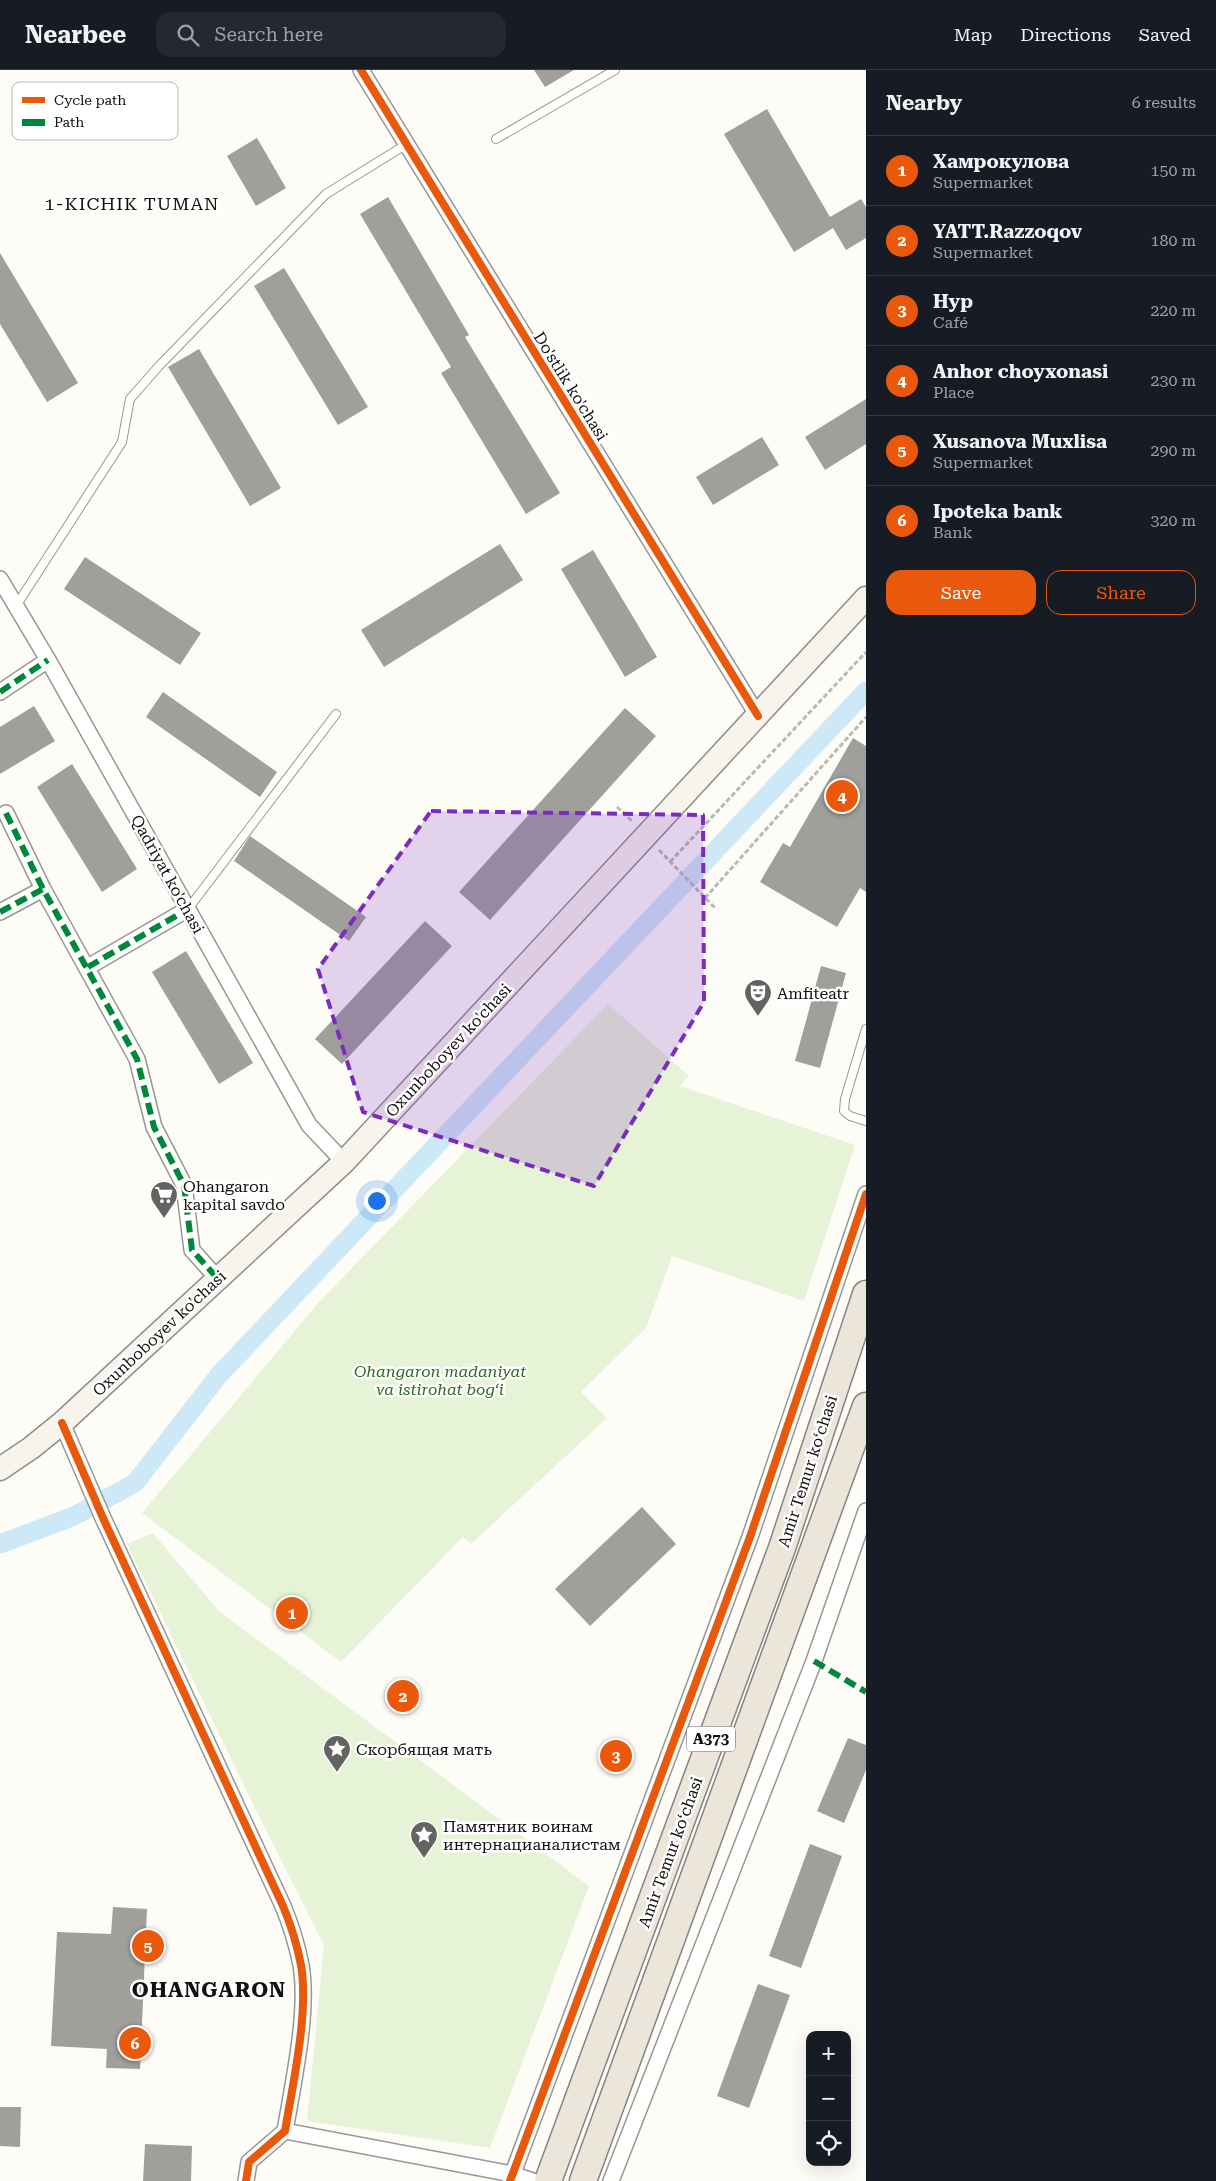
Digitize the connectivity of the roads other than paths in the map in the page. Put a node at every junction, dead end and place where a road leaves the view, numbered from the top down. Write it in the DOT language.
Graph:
graph roads {
  1 [pos="361,70"];
  2 [pos="615,70"];
  3 [pos="496,139"];
  4 [pos="406,144"];
  5 [pos="0,579"];
  6 [pos="866,598"];
  7 [pos="16,606"];
  8 [pos="48,660"];
  9 [pos="0,692"];
  10 [pos="336,714"];
  11 [pos="758,716"];
  12 [pos="6,813"];
  13 [pos="43,889"];
  14 [pos="188,909"];
  15 [pos="0,912"];
  16 [pos="88,967"];
  17 [pos="866,1029"];
  18 [pos="866,1121"];
  19 [pos="344,1162"];
  20 [pos="866,1194"];
  21 [pos="218,1278"];
  22 [pos="866,1294"];
  23 [pos="62,1423"];
  24 [pos="863,1423"];
  25 [pos="0,1469"];
  26 [pos="866,1511"];
  27 [pos="285,2130"];
  28 [pos="511,2178"];
  29 [pos="246,2181"];
  30 [pos="533,2181"];
  31 [pos="548,2181"];
  32 [pos="583,2181"];
  33 [pos="611,2181"];
  1 -- 4 [label="street, Do'stlik ko'chasi"];
  2 -- 3 [label="lane"];
  4 -- 7 [label="lane"];
  4 -- 11 [label="street, Do'stlik ko'chasi"];
  5 -- 7 [label="street, Qadriyat ko'chasi"];
  6 -- 11 [label="main road, Oxunboboyev ko'chasi"];
  7 -- 8 [label="street, Qadriyat ko'chasi"];
  8 -- 9 [label="street"];
  8 -- 14 [label="street, Qadriyat ko'chasi"];
  10 -- 14 [label="lane"];
  11 -- 19 [label="main road, Oxunboboyev ko'chasi"];
  12 -- 13 [label="street"];
  13 -- 15 [label="street"];
  13 -- 16 [label="street"];
  14 -- 16 [label="street"];
  14 -- 19 [label="street, Qadriyat ko'chasi"];
  16 -- 21 [label="street"];
  17 -- 18 [label="lane"];
  19 -- 21 [label="main road, Oxunboboyev ko'chasi"];
  20 -- 28 [label="street"];
  21 -- 23 [label="main road, Oxunboboyev ko'chasi"];
  22 -- 31 [label="highway, Amir Temur koʻchasi / A373"];
  23 -- 25 [label="main road, Oxunboboyev ko'chasi"];
  23 -- 27 [label="street"];
  24 -- 32 [label="highway, Amir Temur koʻchasi / A373"];
  26 -- 33 [label="street"];
  27 -- 28 [label="street"];
  27 -- 29 [label="street"];
  28 -- 30 [label="street"];
}
